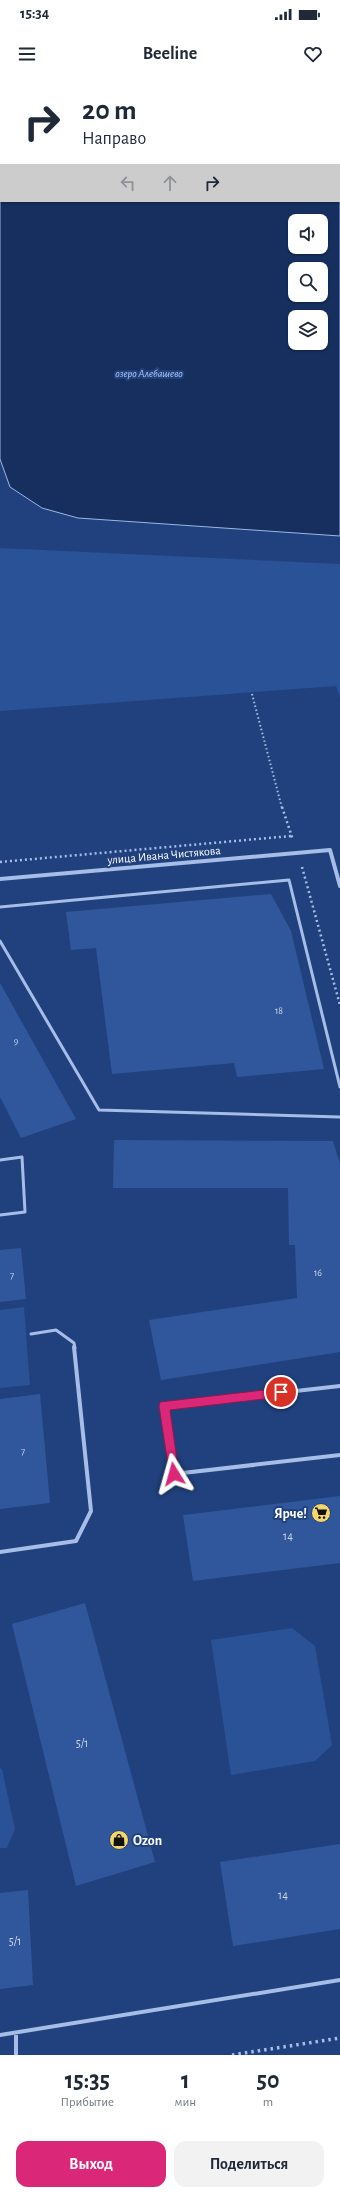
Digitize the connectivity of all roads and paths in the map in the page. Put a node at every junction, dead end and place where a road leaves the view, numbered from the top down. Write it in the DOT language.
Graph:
graph roads {
  1 [pos="291,836"];
  2 [pos="0,862"];
  3 [pos="0,879"];
  4 [pos="340,886"];
  5 [pos="0,907"];
  6 [pos="0,941"];
  7 [pos="340,1087"];
  8 [pos="340,1117"];
  9 [pos="0,1160"];
  10 [pos="0,1215"];
  11 [pos="31,1334"];
  12 [pos="340,1386"];
  13 [pos="340,1455"];
  14 [pos="0,1552"];
  15 [pos="340,1980"];
  16 [pos="16,2033"];
  17 [pos="0,2035"];
  18 [pos="340,2038"];
  19 [pos="16,2055"];
  20 [pos="232,2055"];
  1 -- 2 [label="path"];
  3 -- 4 [label="street, улица Ивана Чистякова"];
  5 -- 7 [label="lane"];
  6 -- 8 [label="lane"];
  9 -- 10 [label="lane"];
  11 -- 14 [label="lane"];
  12 -- 13 [label="lane"];
  15 -- 16 [label="lane"];
  16 -- 17 [label="lane"];
  16 -- 19 [label="lane"];
  18 -- 20 [label="path"];
}
